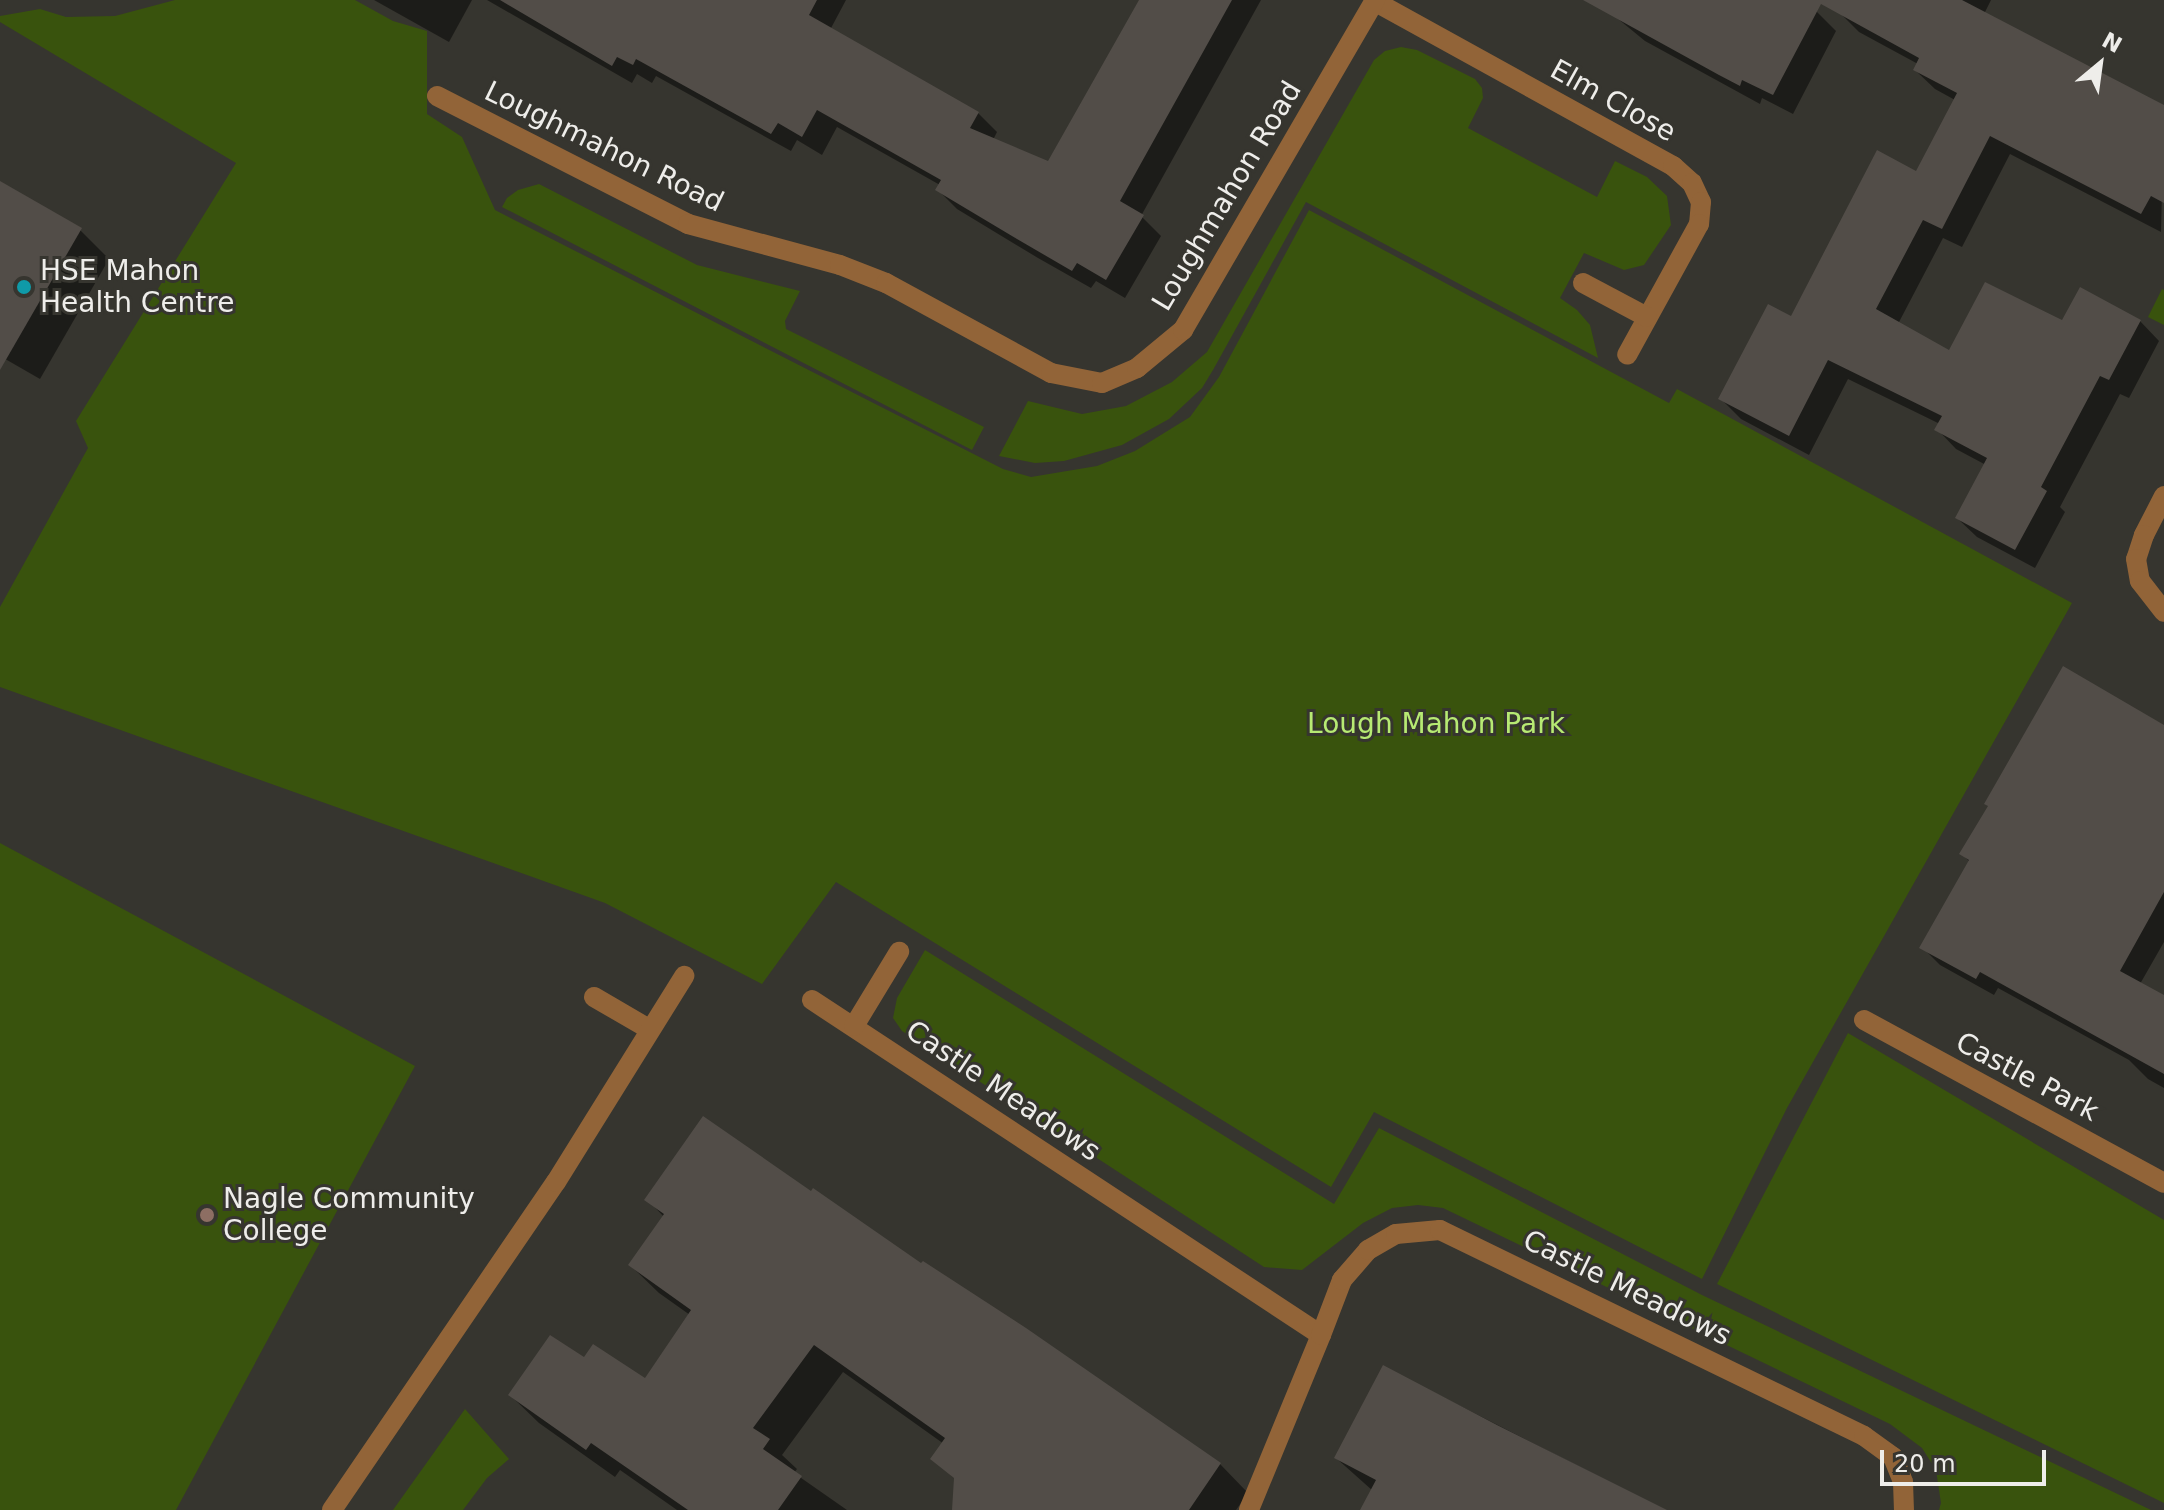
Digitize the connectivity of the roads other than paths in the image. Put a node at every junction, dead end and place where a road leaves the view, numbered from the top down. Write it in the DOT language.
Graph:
graph roads {
  1 [pos="1374,0"];
  2 [pos="437,96"];
  3 [pos="1583,283"];
  4 [pos="1647,317"];
  5 [pos="1627,355"];
  6 [pos="2164,496"];
  7 [pos="2164,612"];
  8 [pos="899,952"];
  9 [pos="684,976"];
  10 [pos="594,997"];
  11 [pos="812,1000"];
  12 [pos="1864,1020"];
  13 [pos="854,1026"];
  14 [pos="649,1029"];
  15 [pos="2164,1183"];
  16 [pos="1321,1335"];
  17 [pos="332,1510"];
  18 [pos="1249,1510"];
  19 [pos="1904,1510"];
  1 -- 2 [label="street, Loughmahon Road"];
  1 -- 4 [label="street, Elm Close"];
  3 -- 4 [label="street"];
  4 -- 5 [label="street, Elm Close"];
  6 -- 7 [label="street"];
  8 -- 13 [label="street"];
  9 -- 14 [label="street"];
  10 -- 14 [label="street"];
  11 -- 13 [label="street, Castle Meadows"];
  12 -- 15 [label="street, Castle Park"];
  13 -- 16 [label="street, Castle Meadows"];
  14 -- 17 [label="street"];
  16 -- 18 [label="street, Castle Meadows"];
  16 -- 19 [label="street, Castle Meadows"];
}
